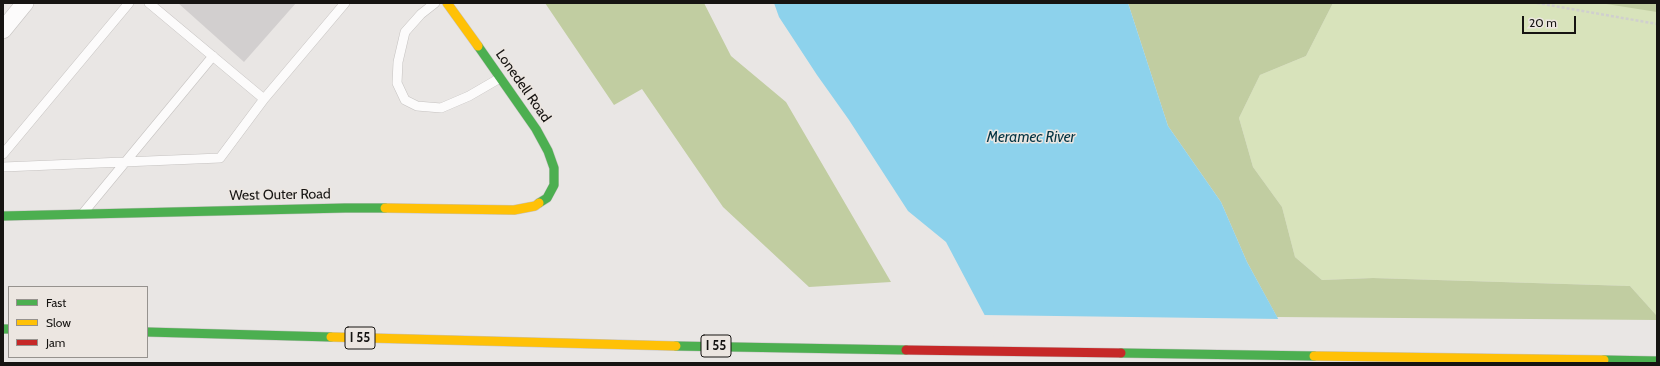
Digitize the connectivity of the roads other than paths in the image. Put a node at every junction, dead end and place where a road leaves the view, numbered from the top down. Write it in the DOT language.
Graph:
graph roads {
  1 [pos="129,3"];
  2 [pos="149,3"];
  3 [pos="345,3"];
  4 [pos="435,3"];
  5 [pos="447,3"];
  6 [pos="21,5"];
  7 [pos="3,30"];
  8 [pos="213,56"];
  9 [pos="500,78"];
  10 [pos="264,99"];
  11 [pos="3,154"];
  12 [pos="125,162"];
  13 [pos="3,167"];
  14 [pos="552,192"];
  15 [pos="83,213"];
  16 [pos="3,216"];
  17 [pos="148,332"];
  18 [pos="1657,361"];
  1 -- 11 [label="lane"];
  2 -- 8 [label="lane"];
  3 -- 10 [label="lane"];
  4 -- 9 [label="lane"];
  5 -- 9 [label="main road, Lonedell Road"];
  6 -- 7 [label="street"];
  8 -- 10 [label="lane"];
  8 -- 12 [label="lane"];
  9 -- 14 [label="main road, Lonedell Road"];
  10 -- 12 [label="lane"];
  12 -- 13 [label="lane"];
  12 -- 15 [label="lane"];
  14 -- 15 [label="main road, West Outer Road"];
  15 -- 16 [label="main road, West Outer Road"];
  17 -- 18 [label="main road, I 55"];
}
